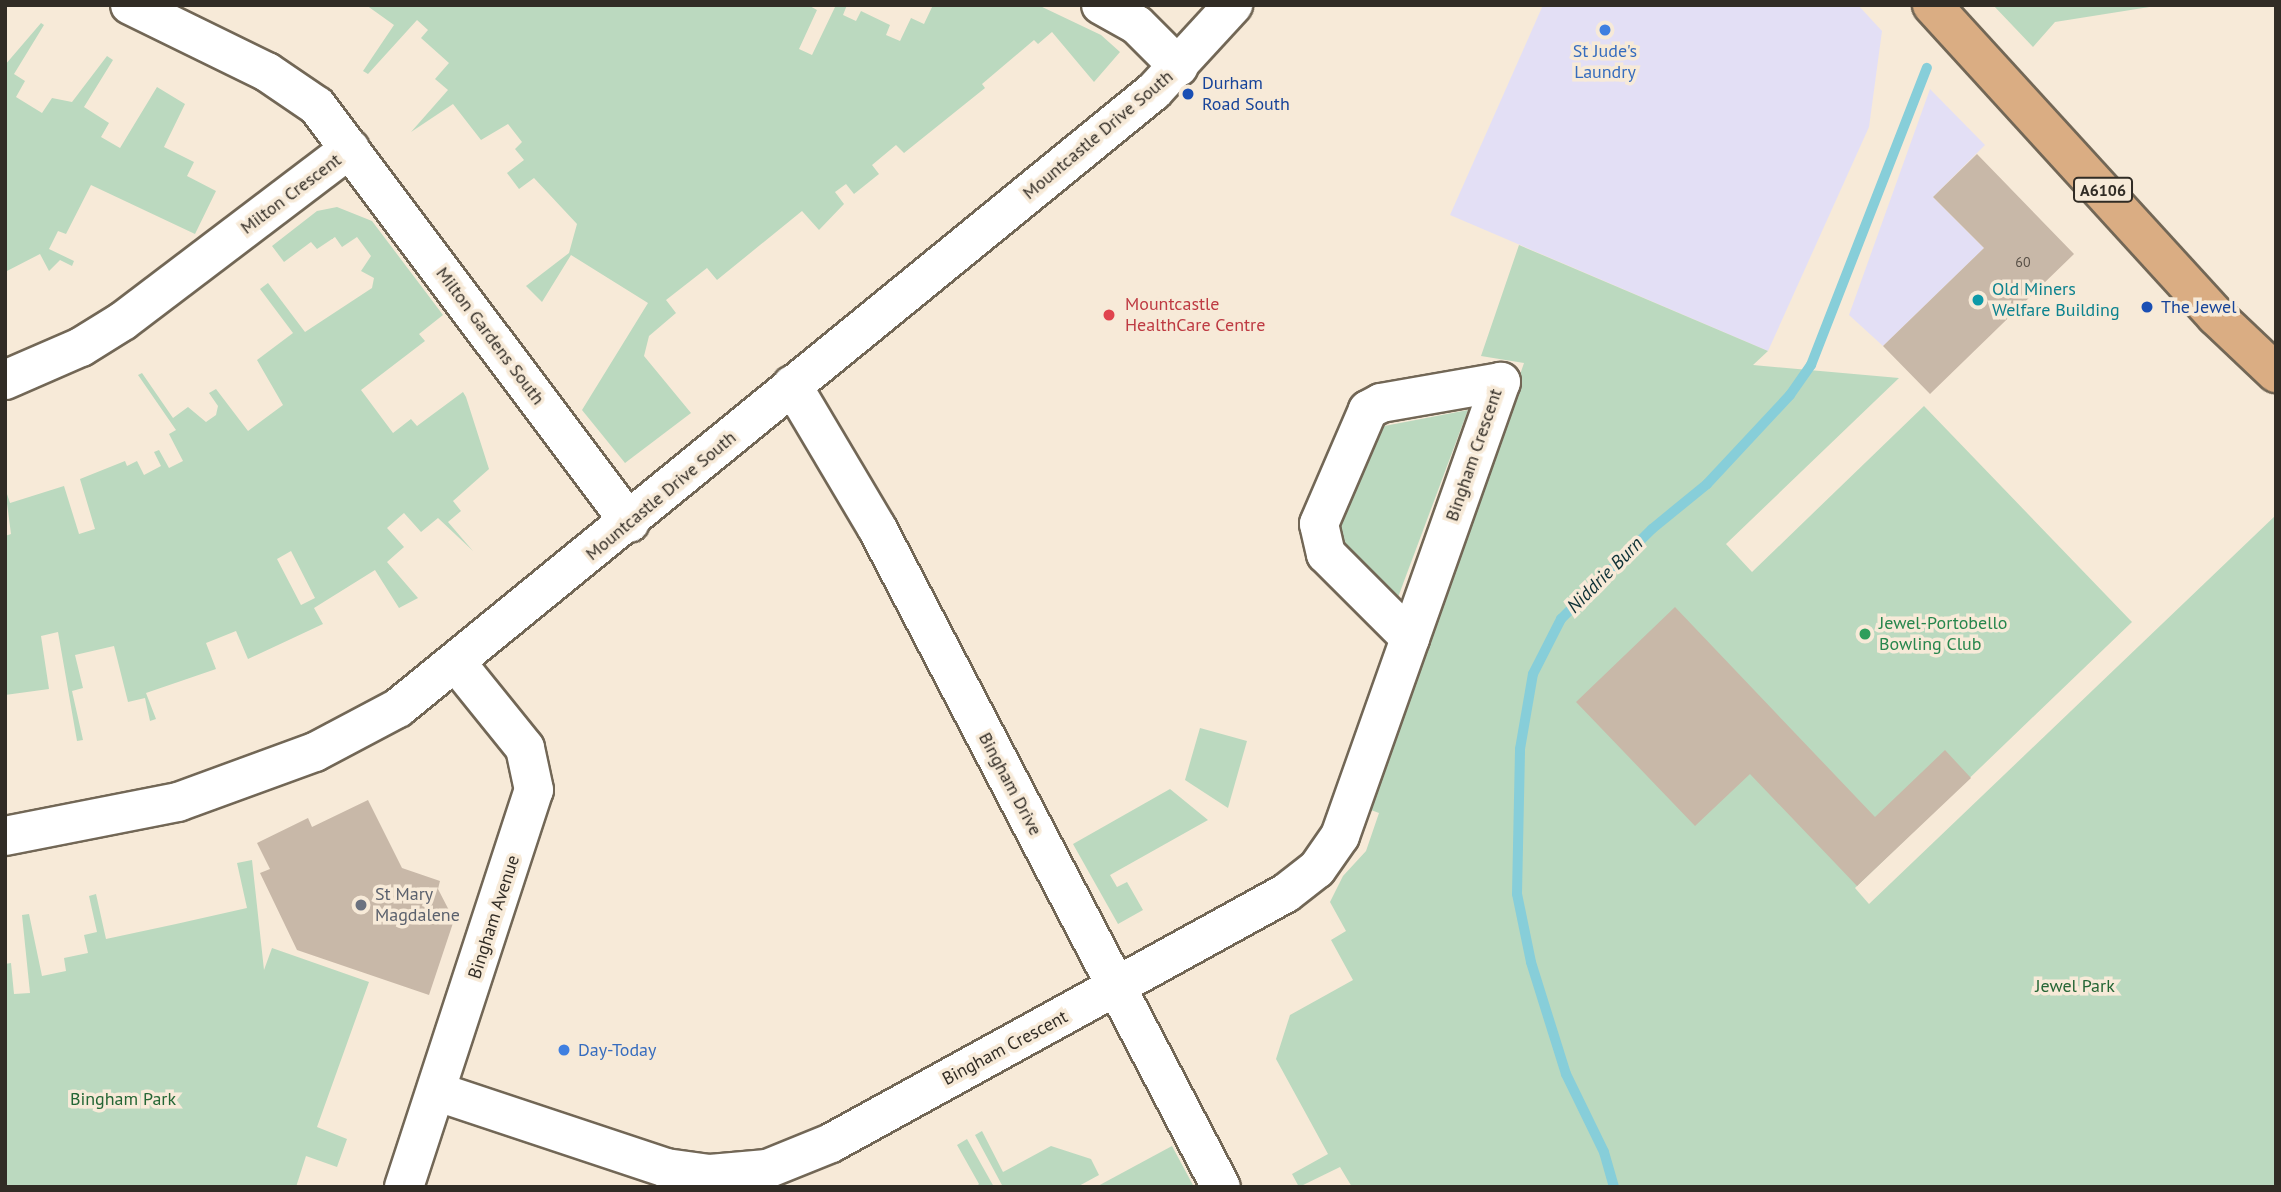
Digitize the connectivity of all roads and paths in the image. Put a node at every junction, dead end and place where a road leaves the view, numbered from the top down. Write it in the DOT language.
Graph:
graph roads {
  1 [pos="130,5"];
  2 [pos="1101,5"];
  3 [pos="1233,5"];
  4 [pos="1932,5"];
  5 [pos="1180,67"];
  6 [pos="351,149"];
  7 [pos="2276,373"];
  8 [pos="5,380"];
  9 [pos="792,385"];
  10 [pos="630,523"];
  11 [pos="1410,638"];
  12 [pos="458,665"];
  13 [pos="5,836"];
  14 [pos="1117,987"];
  15 [pos="438,1092"];
  16 [pos="768,1178"];
  17 [pos="404,1187"];
  18 [pos="1221,1187"];
  1 -- 6 [label="street, Milton Crescent"];
  2 -- 5 [label="street"];
  3 -- 5 [label="street, Mountcastle Drive South"];
  4 -- 7 [label="main road, A6106"];
  5 -- 9 [label="street, Mountcastle Drive South"];
  6 -- 8 [label="street, Milton Crescent"];
  6 -- 10 [label="street, Milton Gardens South"];
  9 -- 10 [label="street, Mountcastle Drive South"];
  9 -- 14 [label="street, Bingham Drive"];
  10 -- 12 [label="street, Mountcastle Drive South"];
  11 -- 11 [label="street, Bingham Crescent"];
  11 -- 14 [label="street, Bingham Crescent"];
  12 -- 13 [label="street, Mountcastle Drive South"];
  12 -- 15 [label="street, Bingham Avenue"];
  14 -- 16 [label="street, Bingham Crescent"];
  14 -- 18 [label="street, Bingham Drive"];
  15 -- 16 [label="street, Bingham Crescent"];
  15 -- 17 [label="street, Bingham Avenue"];
}
